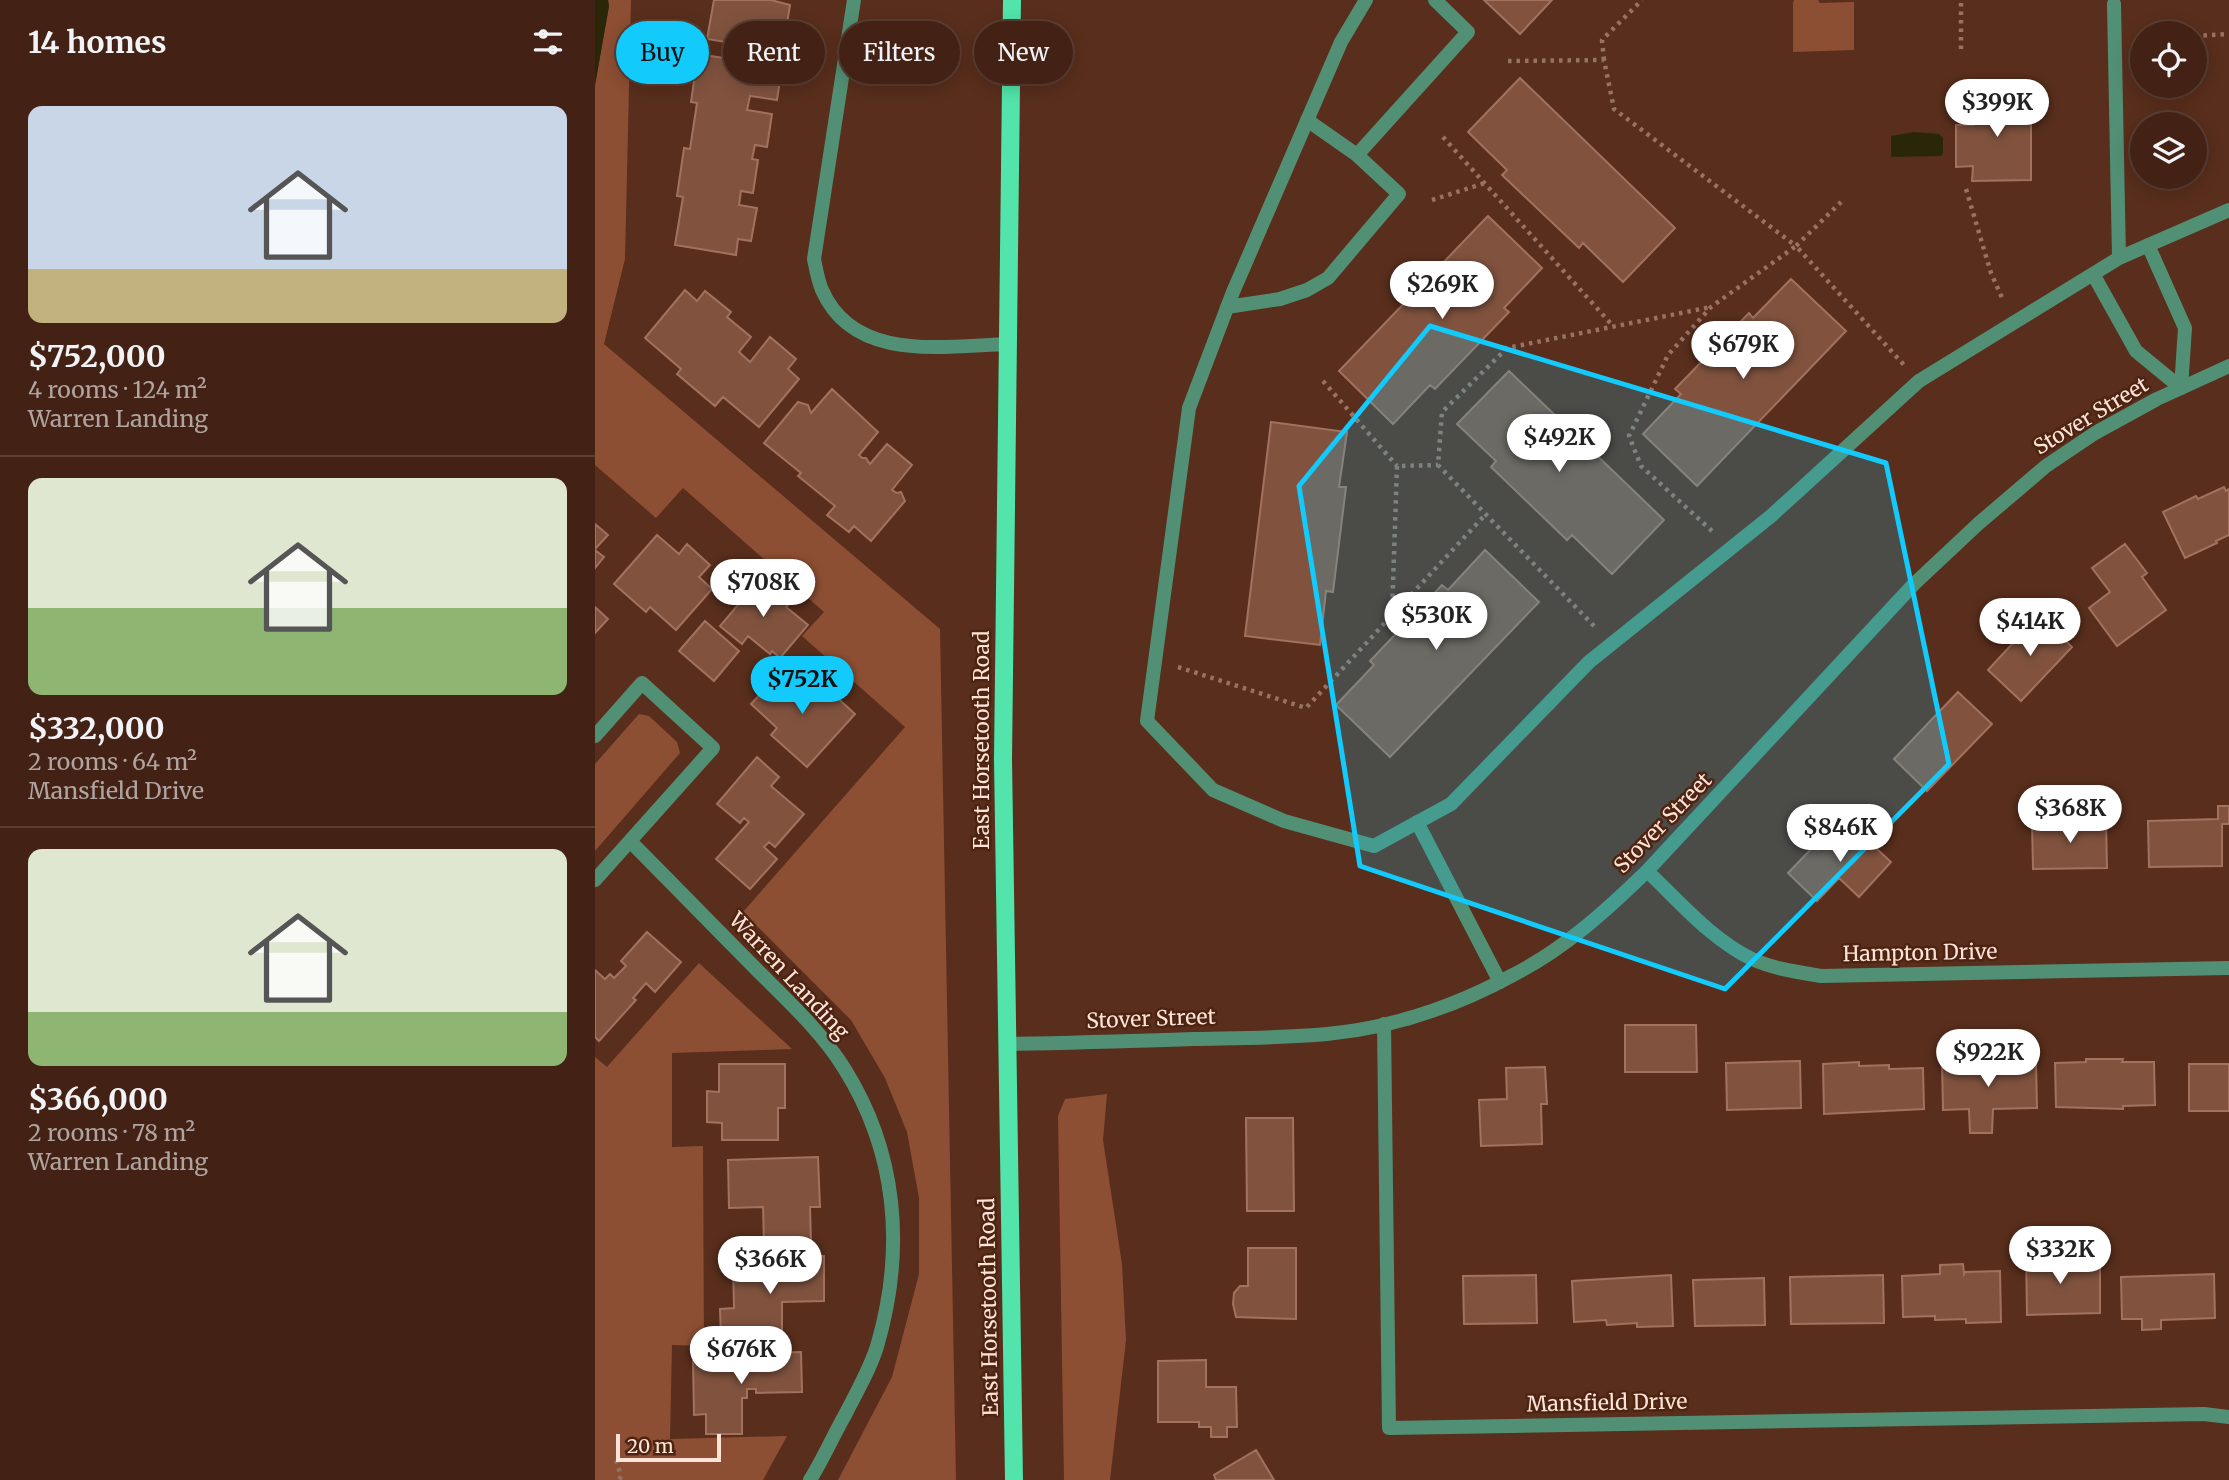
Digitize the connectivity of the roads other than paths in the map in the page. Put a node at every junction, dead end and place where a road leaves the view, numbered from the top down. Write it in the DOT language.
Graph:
graph roads {
  1 [pos="854,0"];
  2 [pos="1012,0"];
  3 [pos="1366,0"];
  4 [pos="1435,0"];
  5 [pos="2114,4"];
  6 [pos="1307,120"];
  7 [pos="1357,155"];
  8 [pos="2229,210"];
  9 [pos="2148,245"];
  10 [pos="2119,258"];
  11 [pos="2093,274"];
  12 [pos="1227,307"];
  13 [pos="1008,344"];
  14 [pos="2229,366"];
  15 [pos="2181,388"];
  16 [pos="595,736"];
  17 [pos="1416,822"];
  18 [pos="630,841"];
  19 [pos="1647,871"];
  20 [pos="595,880"];
  21 [pos="2229,968"];
  22 [pos="1500,982"];
  23 [pos="1384,1024"];
  24 [pos="1007,1044"];
  25 [pos="2229,1417"];
  26 [pos="810,1480"];
  27 [pos="1014,1480"];
  1 -- 13 [label="street"];
  2 -- 13 [label="main road, East Horsetooth Road"];
  3 -- 6 [label="street"];
  4 -- 7 [label="street"];
  5 -- 10 [label="street"];
  6 -- 7 [label="street"];
  6 -- 12 [label="street"];
  7 -- 12 [label="street"];
  8 -- 9 [label="street"];
  9 -- 10 [label="street"];
  9 -- 15 [label="street"];
  10 -- 11 [label="street"];
  11 -- 15 [label="street"];
  11 -- 17 [label="street"];
  12 -- 17 [label="street"];
  13 -- 24 [label="main road, East Horsetooth Road"];
  14 -- 15 [label="street, Stover Street"];
  15 -- 19 [label="street, Stover Street"];
  16 -- 18 [label="street"];
  17 -- 22 [label="street"];
  18 -- 20 [label="street"];
  18 -- 26 [label="street, Warren Landing"];
  19 -- 21 [label="street, Hampton Drive"];
  19 -- 22 [label="street, Stover Street"];
  22 -- 23 [label="street, Stover Street"];
  23 -- 24 [label="street, Stover Street"];
  23 -- 25 [label="street, Mansfield Drive"];
  24 -- 27 [label="main road, East Horsetooth Road"];
}
